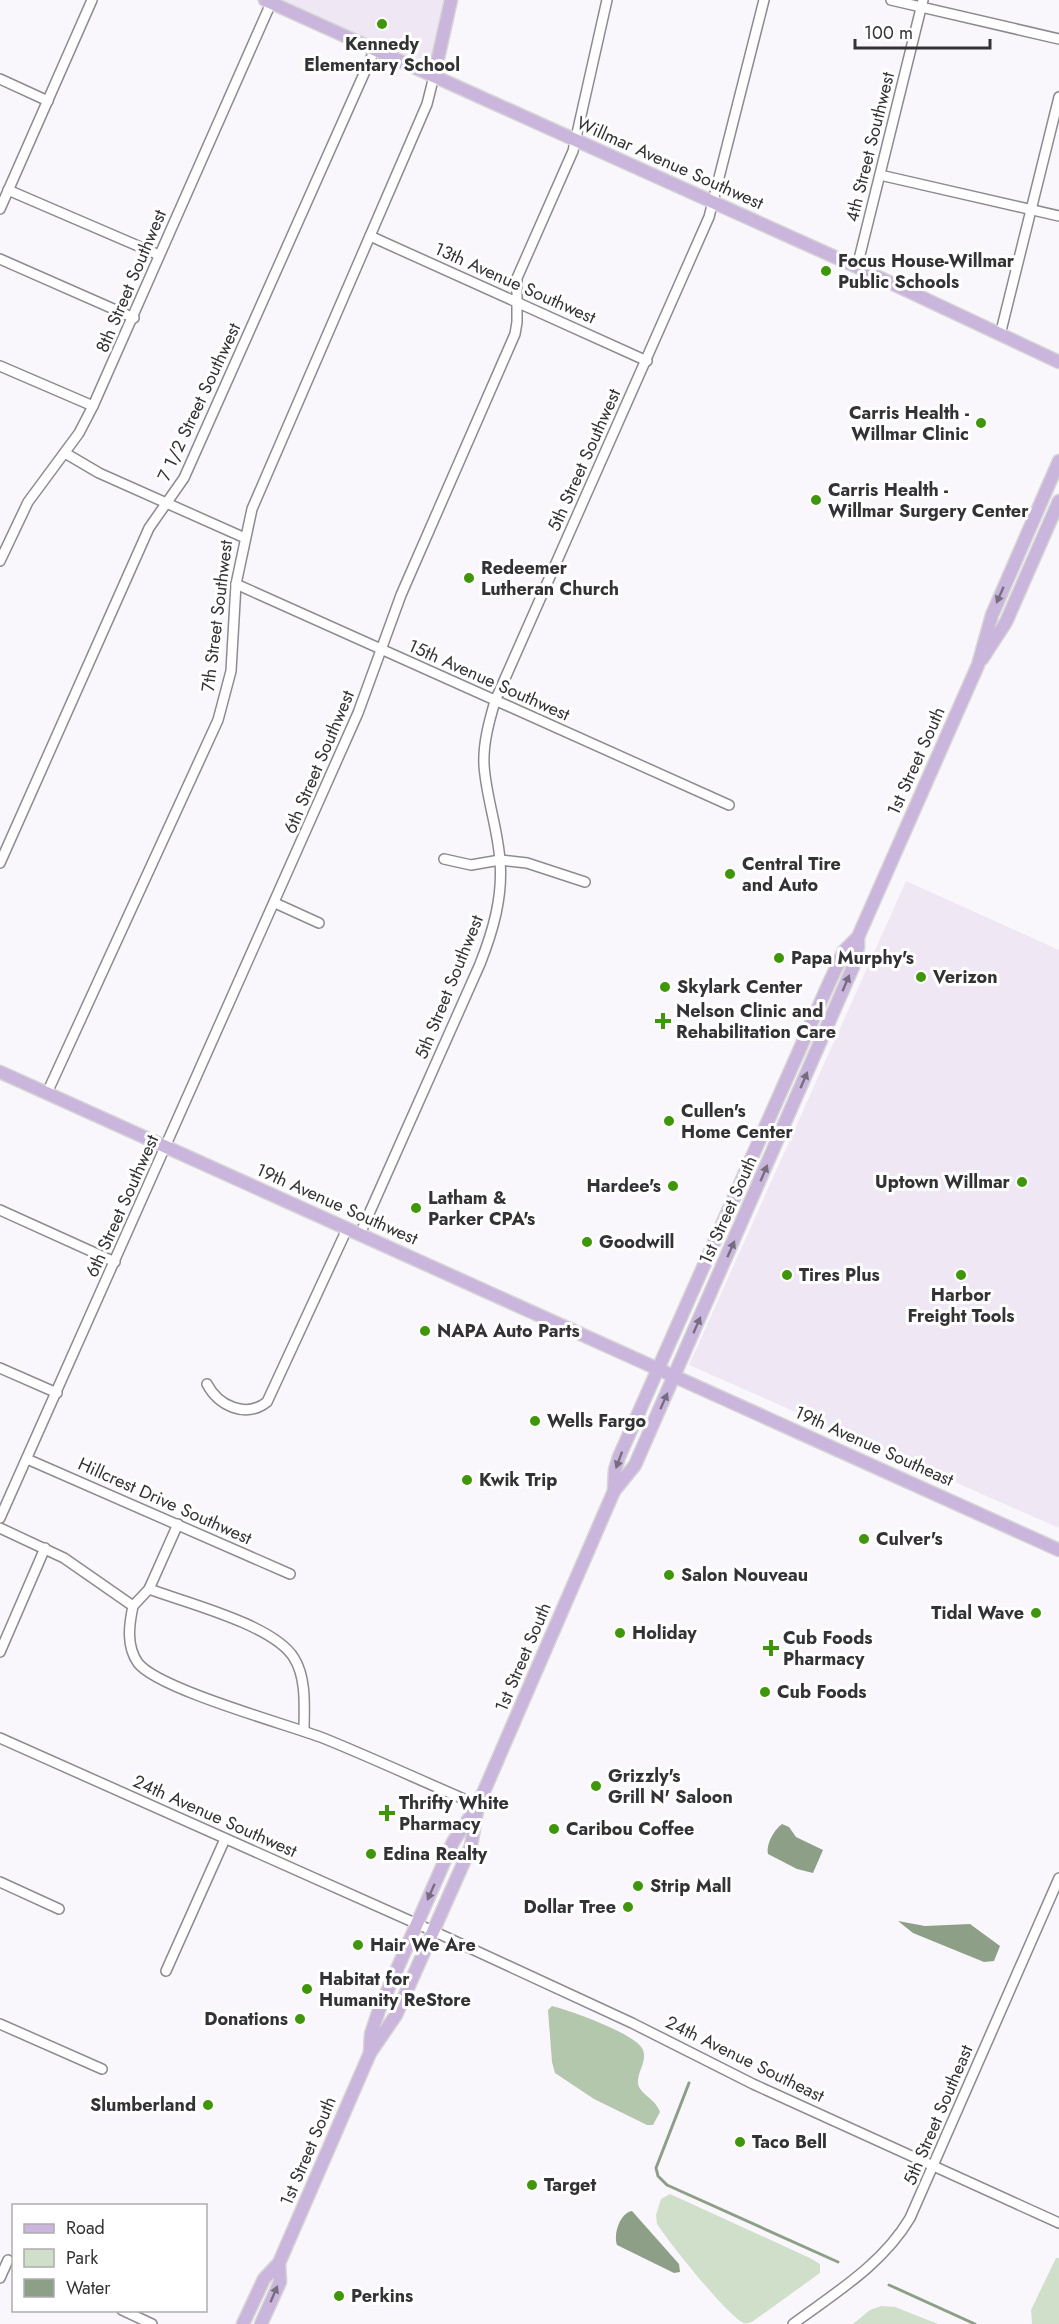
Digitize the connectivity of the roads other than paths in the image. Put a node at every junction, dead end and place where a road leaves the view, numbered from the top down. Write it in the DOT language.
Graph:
graph roads {
  1 [pos="92,0"];
  2 [pos="451,0"];
  3 [pos="607,0"];
  4 [pos="764,0"];
  5 [pos="891,0"];
  6 [pos="268,2"];
  7 [pos="922,4"];
  8 [pos="1059,39"];
  9 [pos="375,49"];
  10 [pos="434,76"];
  11 [pos="0,79"];
  12 [pos="1059,97"];
  13 [pos="48,101"];
  14 [pos="575,140"];
  15 [pos="880,175"];
  16 [pos="8,190"];
  17 [pos="714,203"];
  18 [pos="0,208"];
  19 [pos="1031,210"];
  20 [pos="1059,216"];
  21 [pos="370,236"];
  22 [pos="159,255"];
  23 [pos="0,259"];
  24 [pos="856,267"];
  25 [pos="517,302"];
  26 [pos="134,318"];
  27 [pos="1000,335"];
  28 [pos="647,361"];
  29 [pos="1059,362"];
  30 [pos="0,366"];
  31 [pos="93,406"];
  32 [pos="65,453"];
  33 [pos="1059,461"];
  34 [pos="1059,501"];
  35 [pos="166,504"];
  36 [pos="244,538"];
  37 [pos="0,561"];
  38 [pos="236,584"];
  39 [pos="382,650"];
  40 [pos="978,665"];
  41 [pos="495,701"];
  42 [pos="729,806"];
  43 [pos="444,859"];
  44 [pos="500,860"];
  45 [pos="0,863"];
  46 [pos="585,882"];
  47 [pos="275,903"];
  48 [pos="320,923"];
  49 [pos="858,937"];
  50 [pos="0,1072"];
  51 [pos="47,1093"];
  52 [pos="166,1146"];
  53 [pos="0,1210"];
  54 [pos="347,1229"];
  55 [pos="360,1234"];
  56 [pos="115,1262"];
  57 [pos="0,1368"];
  58 [pos="659,1368"];
  59 [pos="675,1376"];
  60 [pos="207,1384"];
  61 [pos="57,1393"];
  62 [pos="27,1459"];
  63 [pos="614,1491"];
  64 [pos="0,1518"];
  65 [pos="178,1524"];
  66 [pos="0,1528"];
  67 [pos="45,1548"];
  68 [pos="1059,1550"];
  69 [pos="290,1574"];
  70 [pos="149,1590"];
  71 [pos="133,1606"];
  72 [pos="0,1652"];
  73 [pos="304,1731"];
  74 [pos="0,1738"];
  75 [pos="478,1805"];
  76 [pos="225,1839"];
  77 [pos="1059,1878"];
  78 [pos="0,1882"];
  79 [pos="60,1909"];
  80 [pos="417,1924"];
  81 [pos="433,1931"];
  82 [pos="166,1971"];
  83 [pos="0,2024"];
  84 [pos="370,2054"];
  85 [pos="102,2069"];
  86 [pos="934,2166"];
  87 [pos="1059,2223"];
  88 [pos="7,2260"];
  89 [pos="279,2263"];
  90 [pos="0,2278"];
  91 [pos="126,2312"];
  92 [pos="152,2324"];
  93 [pos="243,2324"];
  94 [pos="261,2324"];
  95 [pos="793,2324"];
  1 -- 13 [label="street"];
  2 -- 10 [label="main road, 7th Street Southwest"];
  3 -- 14 [label="street, 6th Street Southwest"];
  4 -- 17 [label="street, 5th Street Southwest"];
  5 -- 7 [label="street"];
  6 -- 9 [label="main road, Willmar Avenue Southwest"];
  6 -- 22 [label="street, 8th Street Southwest"];
  7 -- 8 [label="street"];
  7 -- 15 [label="street, 4th Street Southwest"];
  9 -- 10 [label="main road, Willmar Avenue Southwest"];
  9 -- 35 [label="street, 7 1/2 Street Southwest"];
  10 -- 14 [label="main road, Willmar Avenue Southwest"];
  10 -- 21 [label="street, 7th Street Southwest"];
  11 -- 13 [label="street"];
  12 -- 19 [label="street"];
  13 -- 16 [label="street"];
  14 -- 17 [label="main road, Willmar Avenue Southwest"];
  14 -- 25 [label="street, 6th Street Southwest"];
  15 -- 19 [label="street"];
  15 -- 24 [label="street, 4th Street Southwest"];
  16 -- 18 [label="street"];
  16 -- 22 [label="street"];
  17 -- 24 [label="main road, Willmar Avenue Southwest"];
  17 -- 28 [label="street, 5th Street Southwest"];
  19 -- 20 [label="street"];
  19 -- 27 [label="street"];
  21 -- 25 [label="street, 13th Avenue Southwest"];
  21 -- 36 [label="street, 7th Street Southwest"];
  22 -- 26 [label="street, 8th Street Southwest"];
  23 -- 26 [label="street"];
  24 -- 27 [label="main road, Willmar Avenue Southwest"];
  25 -- 28 [label="street, 13th Avenue Southwest"];
  25 -- 39 [label="street, 6th Street Southwest"];
  26 -- 31 [label="street, 8th Street Southwest"];
  27 -- 29 [label="main road, Willmar Avenue Southwest"];
  28 -- 41 [label="street, 5th Street Southwest"];
  30 -- 31 [label="street"];
  31 -- 32 [label="street, 8th Street Southwest"];
  32 -- 35 [label="street"];
  32 -- 37 [label="street, 8th Street Southwest"];
  33 -- 40 [label="main road, 1st Street South, one-way"];
  34 -- 40 [label="main road, 1st Street South"];
  35 -- 36 [label="street"];
  35 -- 45 [label="street, 7 1/2 Street Southwest"];
  36 -- 38 [label="street, 7th Street Southwest"];
  38 -- 39 [label="street, 15th Avenue Southwest"];
  38 -- 51 [label="street, 7th Street Southwest"];
  39 -- 41 [label="street, 15th Avenue Southwest"];
  39 -- 47 [label="street, 6th Street Southwest"];
  40 -- 49 [label="main road, 1st Street South"];
  41 -- 42 [label="street, 15th Avenue Southwest"];
  41 -- 44 [label="street, 5th Street Southwest"];
  43 -- 44 [label="street"];
  44 -- 46 [label="street"];
  44 -- 55 [label="street, 5th Street Southwest"];
  47 -- 48 [label="street"];
  47 -- 52 [label="street, 6th Street Southwest"];
  49 -- 58 [label="main road, 1st Street South"];
  59 -- 49 [label="main road, 1st Street South, one-way"];
  50 -- 51 [label="main road, 19th Avenue Southwest"];
  51 -- 52 [label="main road, 19th Avenue Southwest"];
  52 -- 54 [label="main road, 19th Avenue Southwest"];
  52 -- 56 [label="street, 6th Street Southwest"];
  53 -- 56 [label="street"];
  54 -- 55 [label="main road, 19th Avenue Southwest"];
  54 -- 60 [label="street"];
  55 -- 58 [label="main road, 19th Avenue Southwest"];
  56 -- 61 [label="street, 6th Street Southwest"];
  57 -- 61 [label="street"];
  58 -- 59 [label="main road, 19th Avenue Southwest"];
  58 -- 63 [label="main road, 1st Street South, one-way"];
  63 -- 59 [label="main road, 1st Street South, one-way"];
  59 -- 68 [label="main road, 19th Avenue Southeast"];
  61 -- 62 [label="street, 6th Street Southwest"];
  62 -- 64 [label="street, 6th Street Southwest"];
  62 -- 65 [label="street, Hillcrest Drive Southwest"];
  63 -- 75 [label="main road, 1st Street South"];
  65 -- 69 [label="street, Hillcrest Drive Southwest"];
  65 -- 70 [label="street"];
  66 -- 67 [label="street"];
  67 -- 71 [label="street"];
  67 -- 72 [label="street"];
  70 -- 71 [label="street"];
  70 -- 73 [label="street"];
  71 -- 73 [label="street"];
  73 -- 75 [label="street"];
  74 -- 76 [label="street, 24th Avenue Southwest"];
  75 -- 80 [label="main road, 1st Street South, one-way"];
  75 -- 81 [label="main road, 1st Street South"];
  76 -- 80 [label="street, 24th Avenue Southwest"];
  76 -- 82 [label="street"];
  77 -- 86 [label="street, 5th Street Southeast"];
  78 -- 79 [label="street"];
  80 -- 81 [label="street, 24th Avenue Southeast"];
  80 -- 84 [label="main road, 1st Street South"];
  81 -- 84 [label="main road, 1st Street South"];
  81 -- 86 [label="street, 24th Avenue Southeast"];
  83 -- 85 [label="street"];
  84 -- 89 [label="main road, 1st Street South"];
  86 -- 87 [label="street, 24th Avenue Southeast"];
  86 -- 95 [label="street, 5th Street Southeast"];
  88 -- 90 [label="street"];
  89 -- 93 [label="main road, 1st Street South"];
  94 -- 89 [label="main road, 1st Street South, one-way"];
  91 -- 92 [label="street"];
}
